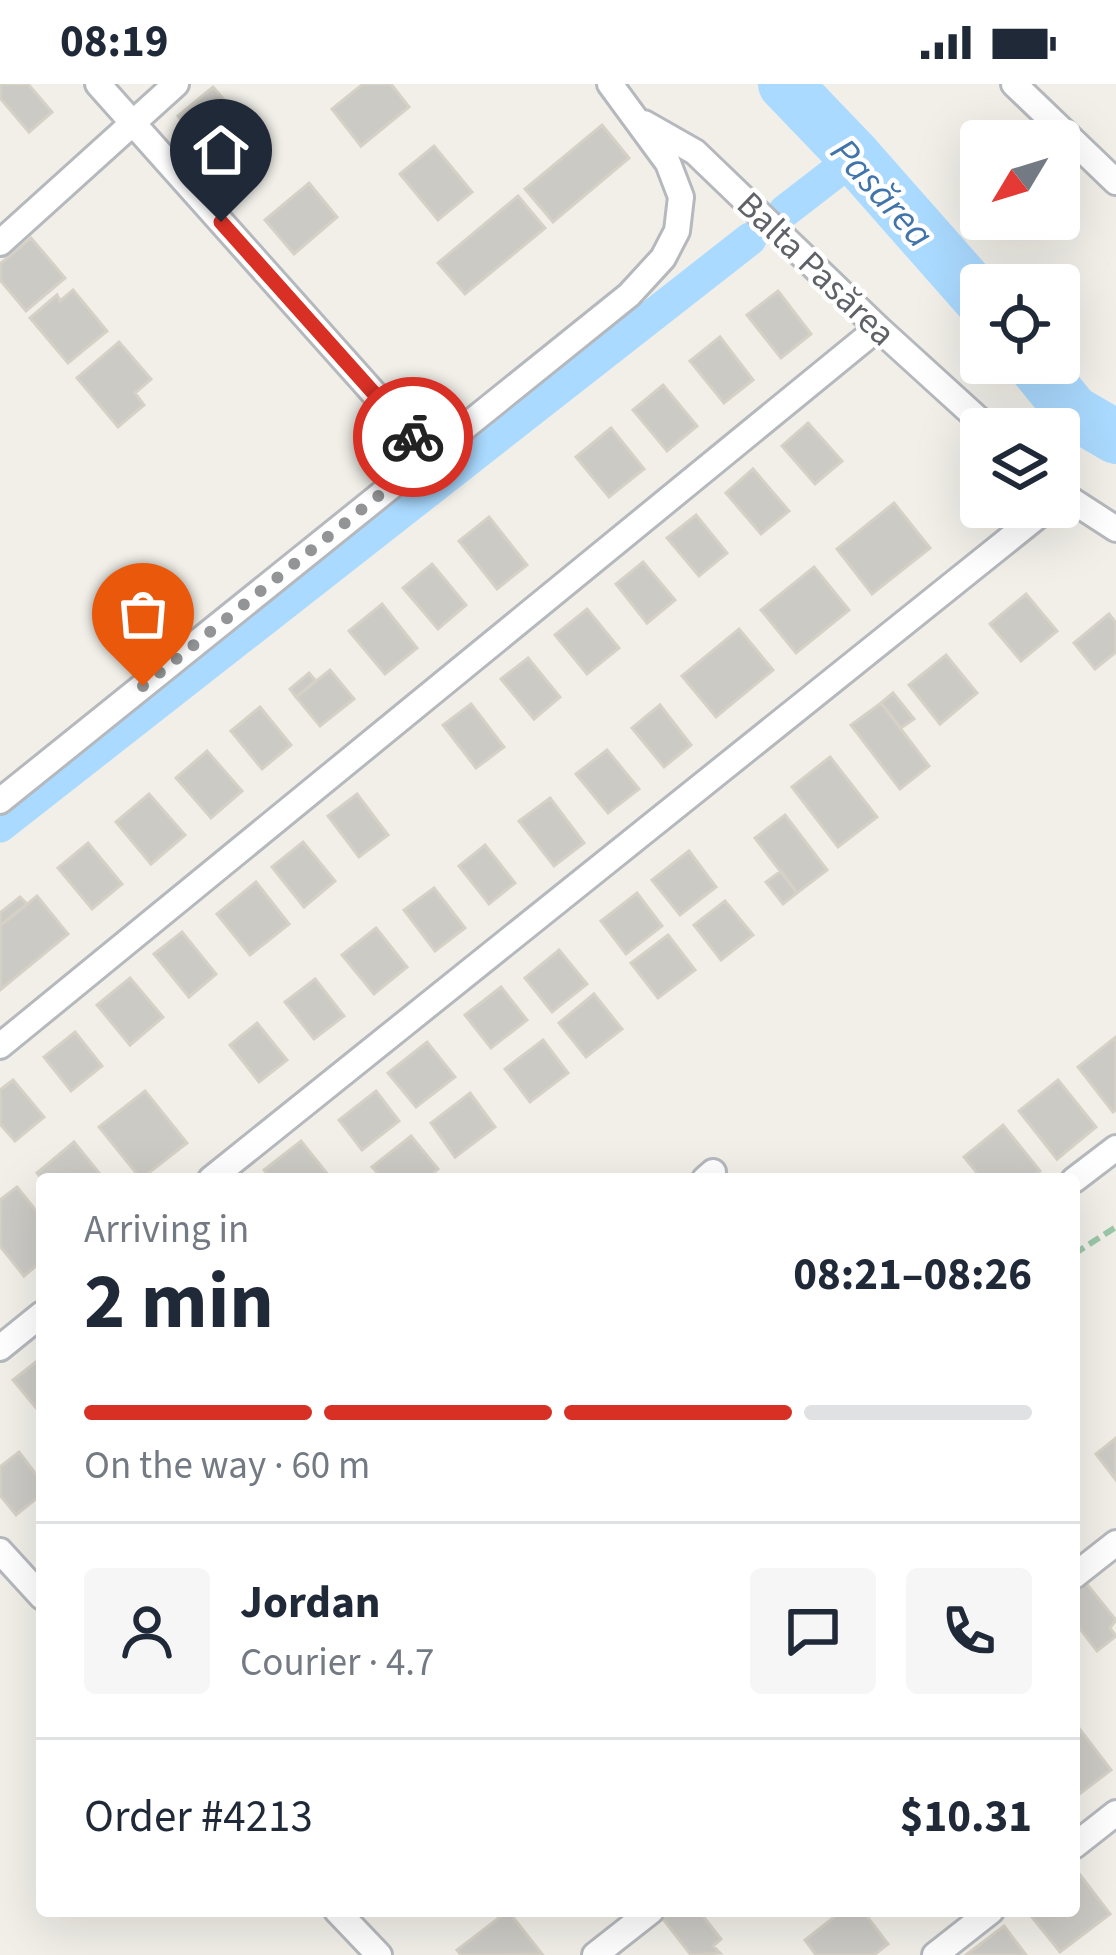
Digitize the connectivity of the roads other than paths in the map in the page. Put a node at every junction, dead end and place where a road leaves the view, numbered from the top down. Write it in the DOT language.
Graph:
graph roads {
  1 [pos="98,84"];
  2 [pos="176,84"];
  3 [pos="610,84"];
  4 [pos="1014,84"];
  5 [pos="637,119"];
  6 [pos="132,122"];
  7 [pos="1116,182"];
  8 [pos="0,243"];
  9 [pos="878,328"];
  10 [pos="965,408"];
  11 [pos="429,455"];
  12 [pos="1080,511"];
  13 [pos="1022,528"];
  14 [pos="1116,530"];
  15 [pos="0,802"];
  16 [pos="0,1046"];
  17 [pos="1116,1148"];
  18 [pos="218,1173"];
  19 [pos="1080,1175"];
  20 [pos="36,1319"];
  21 [pos="0,1348"];
  22 [pos="1116,1543"];
  23 [pos="0,1551"];
  24 [pos="1080,1571"];
  25 [pos="36,1590"];
  26 [pos="1116,1813"];
  27 [pos="1080,1841"];
  28 [pos="343,1917"];
  29 [pos="643,1917"];
  30 [pos="983,1917"];
  31 [pos="379,1955"];
  32 [pos="595,1955"];
  33 [pos="935,1955"];
  1 -- 6 [label="street"];
  2 -- 6 [label="street"];
  3 -- 5 [label="street, Balta Pasărea"];
  4 -- 7 [label="street"];
  5 -- 9 [label="street, Balta Pasărea"];
  5 -- 11 [label="street, Balta Pasărea"];
  6 -- 8 [label="street"];
  6 -- 11 [label="street"];
  9 -- 10 [label="street, Balta Pasărea"];
  9 -- 16 [label="street"];
  11 -- 15 [label="street"];
  12 -- 14 [label="street"];
  13 -- 18 [label="street"];
  17 -- 19 [label="street"];
  20 -- 21 [label="street"];
  22 -- 24 [label="street"];
  23 -- 25 [label="street"];
  26 -- 27 [label="street"];
  28 -- 31 [label="street"];
  29 -- 32 [label="street"];
  30 -- 33 [label="street"];
}
